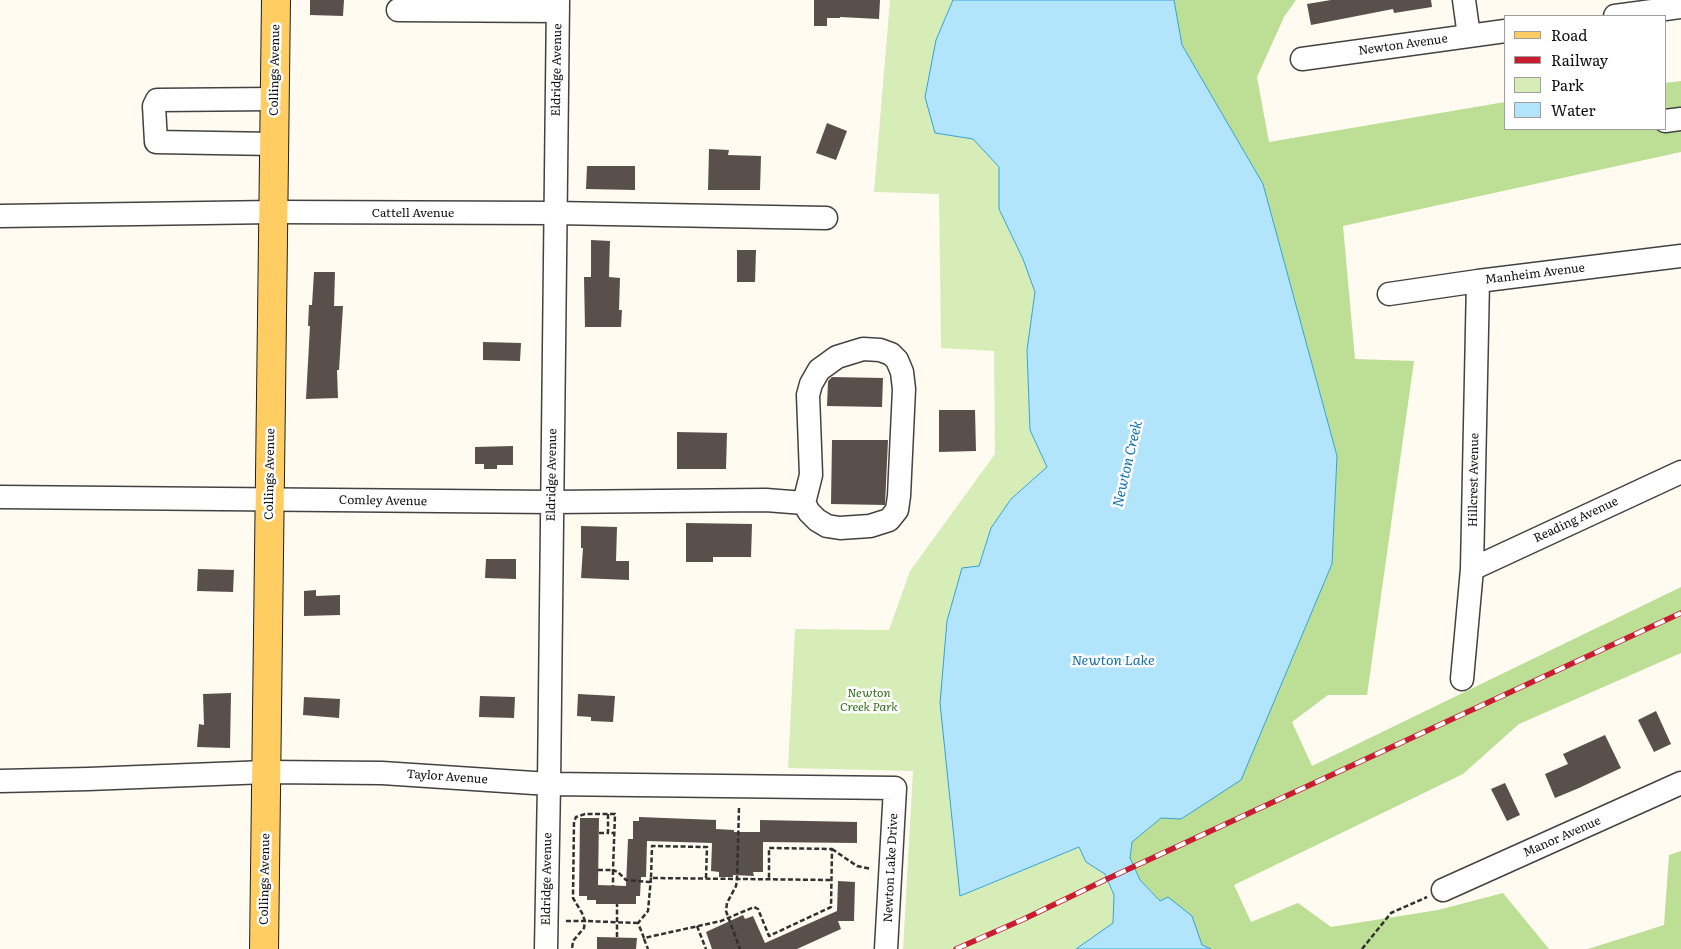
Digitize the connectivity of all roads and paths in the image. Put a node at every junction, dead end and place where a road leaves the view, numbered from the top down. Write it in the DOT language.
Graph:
graph roads {
  1 [pos="276,0"];
  2 [pos="1464,0"];
  3 [pos="558,6"];
  4 [pos="1681,7"];
  5 [pos="398,10"];
  6 [pos="1622,15"];
  7 [pos="1504,31"];
  8 [pos="1469,36"];
  9 [pos="1302,59"];
  10 [pos="274,100"];
  11 [pos="1681,119"];
  12 [pos="1666,121"];
  13 [pos="274,144"];
  14 [pos="273,212"];
  15 [pos="555,213"];
  16 [pos="0,216"];
  17 [pos="826,218"];
  18 [pos="1681,256"];
  19 [pos="1478,281"];
  20 [pos="1389,294"];
  21 [pos="1681,472"];
  22 [pos="0,497"];
  23 [pos="269,500"];
  24 [pos="552,502"];
  25 [pos="804,503"];
  26 [pos="1472,569"];
  27 [pos="1462,678"];
  28 [pos="266,772"];
  29 [pos="0,781"];
  30 [pos="1681,783"];
  31 [pos="549,784"];
  32 [pos="895,788"];
  33 [pos="739,808"];
  34 [pos="608,814"];
  35 [pos="599,833"];
  36 [pos="608,833"];
  37 [pos="614,833"];
  38 [pos="832,849"];
  39 [pos="871,869"];
  40 [pos="598,870"];
  41 [pos="613,870"];
  42 [pos="706,878"];
  43 [pos="737,879"];
  44 [pos="769,879"];
  45 [pos="651,880"];
  46 [pos="830,880"];
  47 [pos="613,886"];
  48 [pos="1443,890"];
  49 [pos="617,904"];
  50 [pos="727,918"];
  51 [pos="557,920"];
  52 [pos="585,922"];
  53 [pos="617,922"];
  54 [pos="638,923"];
  55 [pos="697,926"];
  56 [pos="617,937"];
  57 [pos="644,938"];
  58 [pos="264,949"];
  59 [pos="546,949"];
  60 [pos="572,949"];
  61 [pos="648,949"];
  62 [pos="706,949"];
  63 [pos="740,949"];
  64 [pos="886,949"];
  65 [pos="1362,949"];
  1 -- 10 [label="main road, Collings Avenue"];
  2 -- 8 [label="street"];
  3 -- 5 [label="street"];
  3 -- 15 [label="street, Eldridge Avenue"];
  4 -- 6 [label="street"];
  7 -- 8 [label="street, Newton Avenue"];
  8 -- 9 [label="street, Newton Avenue"];
  10 -- 13 [label="main road, Collings Avenue"];
  10 -- 13 [label="street"];
  11 -- 12 [label="street"];
  13 -- 14 [label="main road, Collings Avenue"];
  14 -- 15 [label="street, Cattell Avenue"];
  14 -- 16 [label="street, Cattell Avenue"];
  14 -- 23 [label="main road, Collings Avenue"];
  15 -- 17 [label="street, Cattell Avenue"];
  15 -- 24 [label="street, Eldridge Avenue"];
  18 -- 19 [label="street, Manheim Avenue"];
  19 -- 20 [label="street, Manheim Avenue"];
  19 -- 26 [label="street, Hillcrest Avenue"];
  21 -- 26 [label="street, Reading Avenue"];
  22 -- 23 [label="street, Comley Avenue"];
  23 -- 24 [label="street, Comley Avenue"];
  23 -- 28 [label="main road, Collings Avenue"];
  24 -- 25 [label="street, Comley Avenue"];
  24 -- 31 [label="street, Eldridge Avenue"];
  25 -- 25 [label="street"];
  26 -- 27 [label="street, Hillcrest Avenue"];
  28 -- 29 [label="street, Taylor Avenue"];
  28 -- 31 [label="street, Taylor Avenue"];
  28 -- 58 [label="main road, Collings Avenue"];
  30 -- 48 [label="street, Manor Avenue"];
  31 -- 32 [label="street, Taylor Avenue"];
  31 -- 59 [label="street, Eldridge Avenue"];
  32 -- 64 [label="street, Newton Lake Drive"];
  33 -- 43 [label="path"];
  34 -- 36 [label="path"];
  34 -- 37 [label="path"];
  34 -- 52 [label="path"];
  35 -- 36 [label="path"];
  36 -- 37 [label="path"];
  37 -- 41 [label="path"];
  38 -- 39 [label="path"];
  38 -- 44 [label="path"];
  38 -- 46 [label="path"];
  40 -- 41 [label="path"];
  41 -- 45 [label="path"];
  41 -- 47 [label="path"];
  42 -- 43 [label="path"];
  42 -- 45 [label="path"];
  42 -- 45 [label="path"];
  43 -- 44 [label="path"];
  43 -- 50 [label="path"];
  44 -- 46 [label="path"];
  45 -- 54 [label="path"];
  46 -- 50 [label="path"];
  48 -- 65 [label="path"];
  49 -- 53 [label="path"];
  50 -- 55 [label="path"];
  50 -- 63 [label="path"];
  51 -- 52 [label="path"];
  52 -- 53 [label="path"];
  52 -- 60 [label="path"];
  53 -- 54 [label="path"];
  53 -- 56 [label="path"];
  54 -- 57 [label="path"];
  55 -- 57 [label="path"];
  55 -- 62 [label="path"];
  57 -- 61 [label="path"];
}
